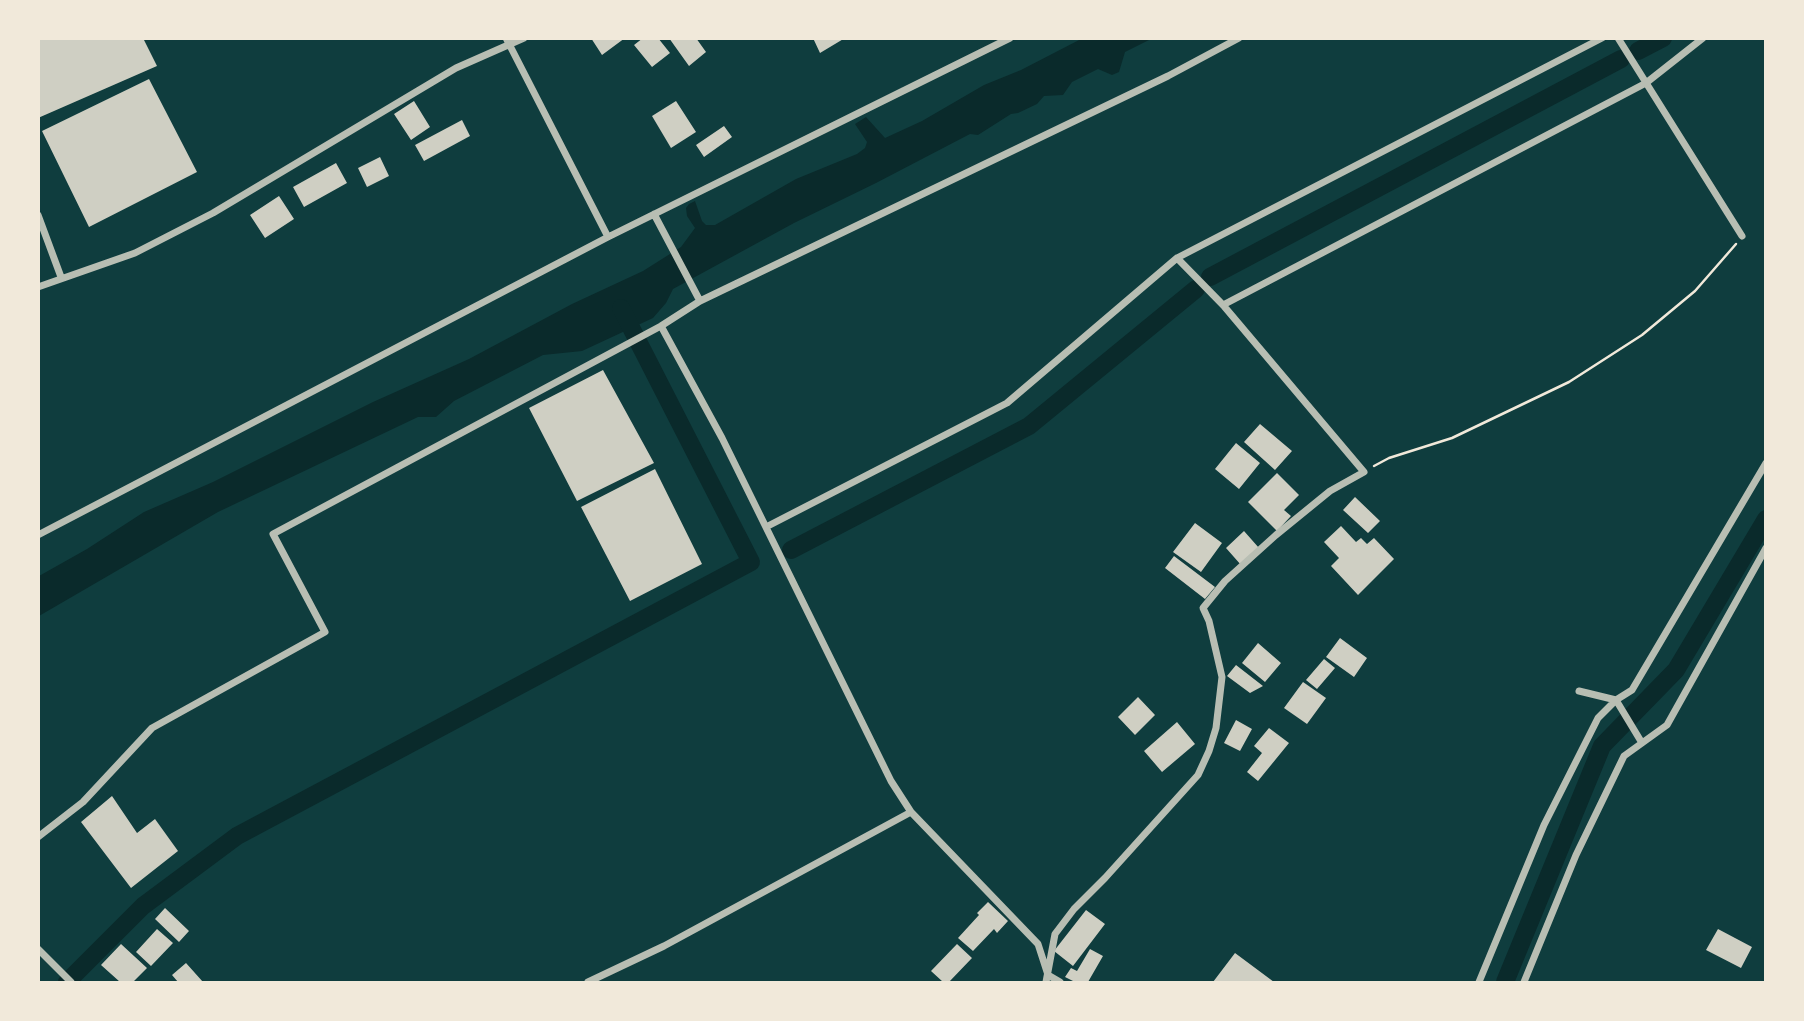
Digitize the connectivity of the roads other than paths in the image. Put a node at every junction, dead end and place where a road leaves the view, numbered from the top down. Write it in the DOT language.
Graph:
graph roads {
  1 [pos="524,38"];
  2 [pos="1010,38"];
  3 [pos="1239,38"];
  4 [pos="1602,38"];
  5 [pos="1618,38"];
  6 [pos="1703,38"];
  7 [pos="508,41"];
  8 [pos="1646,83"];
  9 [pos="654,214"];
  10 [pos="38,215"];
  11 [pos="1742,236"];
  12 [pos="608,237"];
  13 [pos="1177,258"];
  14 [pos="61,277"];
  15 [pos="38,287"];
  16 [pos="700,301"];
  17 [pos="1223,306"];
  18 [pos="661,326"];
  19 [pos="1766,463"];
  20 [pos="766,527"];
  21 [pos="38,535"];
  22 [pos="1766,548"];
  23 [pos="1579,691"];
  24 [pos="1616,700"];
  25 [pos="1642,743"];
  26 [pos="911,812"];
  27 [pos="38,837"];
  28 [pos="38,949"];
  29 [pos="1047,979"];
  30 [pos="71,982"];
  31 [pos="588,982"];
  32 [pos="1060,982"];
  33 [pos="1479,982"];
  34 [pos="1524,982"];
  1 -- 7 [label="street"];
  2 -- 9 [label="street"];
  3 -- 16 [label="street"];
  4 -- 13 [label="street"];
  5 -- 8 [label="street"];
  6 -- 8 [label="street"];
  7 -- 12 [label="street"];
  7 -- 14 [label="street"];
  8 -- 11 [label="street"];
  8 -- 17 [label="street"];
  9 -- 12 [label="street"];
  9 -- 16 [label="street"];
  10 -- 14 [label="street"];
  12 -- 21 [label="street"];
  13 -- 17 [label="street"];
  13 -- 20 [label="street"];
  14 -- 15 [label="street"];
  16 -- 18 [label="street"];
  17 -- 29 [label="street"];
  18 -- 20 [label="street"];
  18 -- 27 [label="street"];
  19 -- 24 [label="street"];
  20 -- 26 [label="street"];
  22 -- 25 [label="street"];
  23 -- 24 [label="street"];
  24 -- 25 [label="street"];
  24 -- 33 [label="street"];
  25 -- 34 [label="street"];
  26 -- 29 [label="street"];
  26 -- 31 [label="street"];
  28 -- 30 [label="street"];
  29 -- 32 [label="street"];
}
